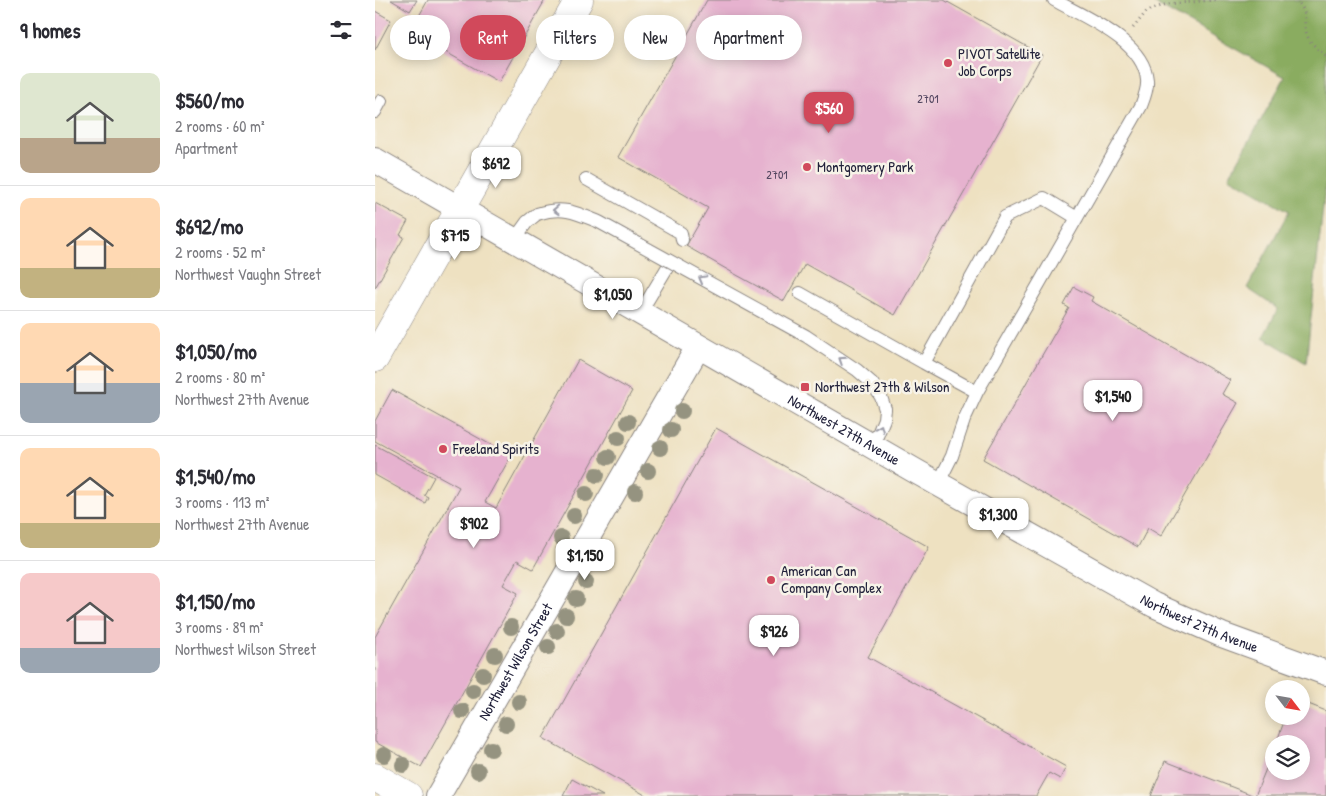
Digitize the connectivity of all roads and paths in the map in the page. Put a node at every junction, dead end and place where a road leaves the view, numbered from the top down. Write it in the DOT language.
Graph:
graph roads {
  1 [pos="579,0"];
  2 [pos="1054,0"];
  3 [pos="1215,0"];
  4 [pos="1296,0"];
  5 [pos="1123,41"];
  6 [pos="1326,57"];
  7 [pos="375,160"];
  8 [pos="586,179"];
  9 [pos="460,209"];
  10 [pos="1077,218"];
  11 [pos="514,240"];
  12 [pos="682,240"];
  13 [pos="667,268"];
  14 [pos="800,293"];
  15 [pos="640,313"];
  16 [pos="698,347"];
  17 [pos="375,358"];
  18 [pos="924,362"];
  19 [pos="977,392"];
  20 [pos="873,446"];
  21 [pos="938,484"];
  22 [pos="1326,673"];
  23 [pos="375,777"];
  24 [pos="408,796"];
  25 [pos="438,796"];
  1 -- 9 [label="main road"];
  2 -- 5 [label="lane"];
  3 -- 5 [label="path"];
  4 -- 6 [label="path"];
  5 -- 10 [label="lane"];
  7 -- 9 [label="street, Northwest 27th Avenue"];
  8 -- 12 [label="lane"];
  9 -- 11 [label="street, Northwest 27th Avenue"];
  9 -- 17 [label="main road"];
  10 -- 18 [label="lane"];
  10 -- 19 [label="lane"];
  11 -- 15 [label="street, Northwest 27th Avenue"];
  20 -- 11 [label="lane, one-way, bridge"];
  13 -- 15 [label="lane"];
  14 -- 18 [label="lane"];
  15 -- 16 [label="street, Northwest 27th Avenue"];
  16 -- 20 [label="street, Northwest 27th Avenue"];
  16 -- 25 [label="street, Northwest Wilson Street"];
  18 -- 19 [label="lane"];
  19 -- 21 [label="lane"];
  20 -- 21 [label="street, Northwest 27th Avenue"];
  21 -- 22 [label="street, Northwest 27th Avenue"];
  23 -- 24 [label="main road"];
}
